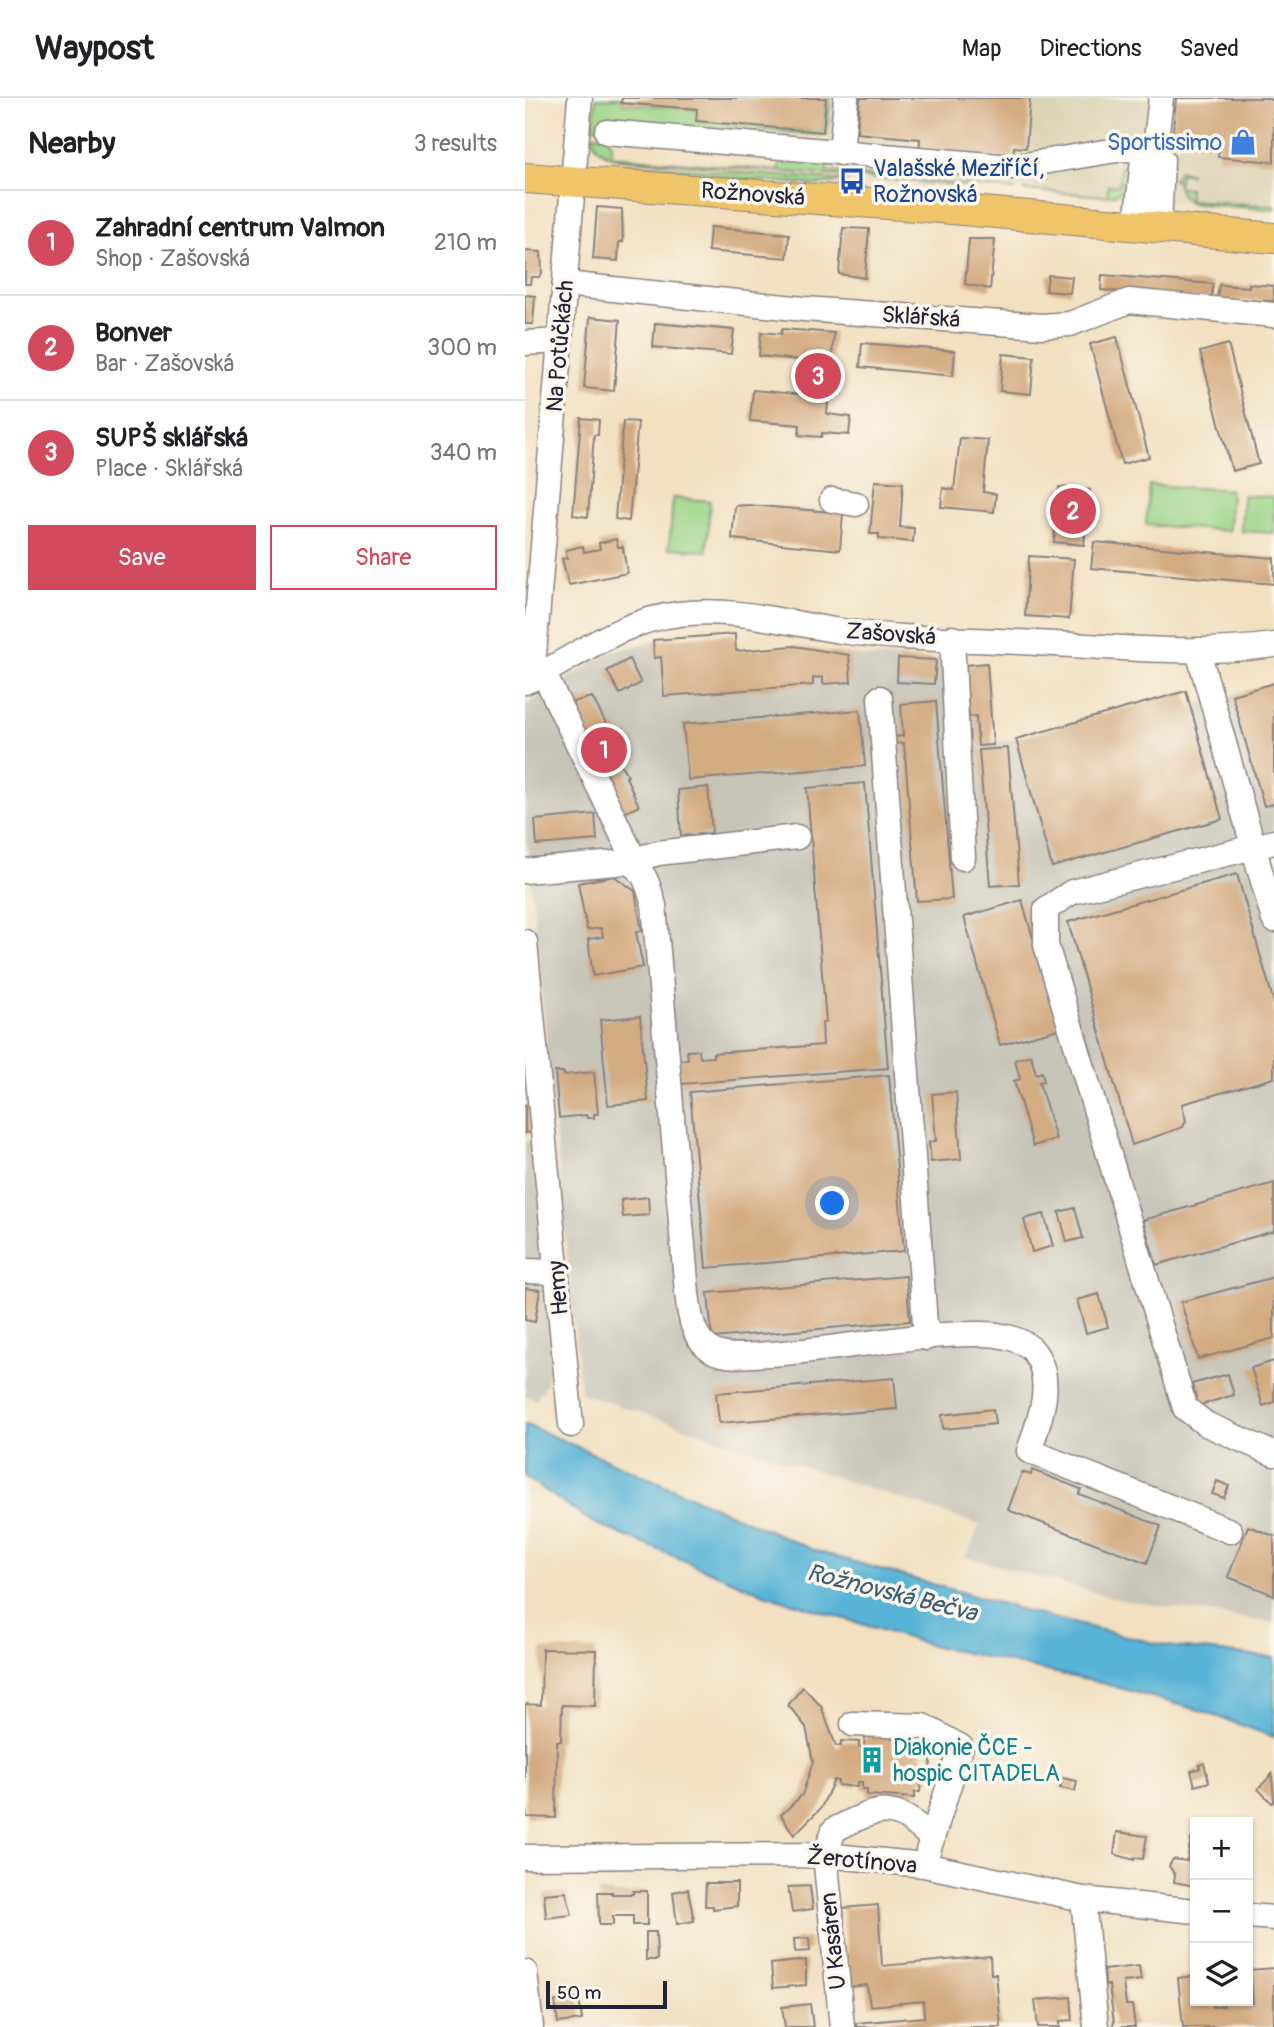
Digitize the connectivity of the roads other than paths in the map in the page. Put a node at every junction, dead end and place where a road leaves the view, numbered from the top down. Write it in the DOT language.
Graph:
graph roads {
  1 [pos="580,98"];
  2 [pos="846,98"];
  3 [pos="1161,98"];
  4 [pos="607,132"];
  5 [pos="841,153"];
  6 [pos="1149,153"];
  7 [pos="525,178"];
  8 [pos="574,180"];
  9 [pos="1147,226"];
  10 [pos="1274,237"];
  11 [pos="565,284"];
  12 [pos="1274,315"];
  13 [pos="560,341"];
  14 [pos="525,343"];
  15 [pos="534,552"];
  16 [pos="952,638"];
  17 [pos="1274,645"];
  18 [pos="1198,651"];
  19 [pos="534,678"];
  20 [pos="880,698"];
  21 [pos="797,837"];
  22 [pos="1263,844"];
  23 [pos="963,858"];
  24 [pos="627,862"];
  25 [pos="525,871"];
  26 [pos="1274,920"];
  27 [pos="525,942"];
  28 [pos="525,1271"];
  29 [pos="557,1272"];
  30 [pos="926,1338"];
  31 [pos="571,1425"];
  32 [pos="1274,1454"];
  33 [pos="1230,1531"];
  34 [pos="853,1724"];
  35 [pos="932,1839"];
  36 [pos="825,1855"];
  37 [pos="525,1857"];
  38 [pos="924,1865"];
  39 [pos="1083,1899"];
  40 [pos="1190,1911"];
  41 [pos="1253,1916"];
  42 [pos="1274,1918"];
  43 [pos="525,1972"];
  44 [pos="531,2027"];
  45 [pos="842,2027"];
  46 [pos="1096,2027"];
  1 -- 8 [label="street, Na Potůčkách"];
  2 -- 5 [label="street"];
  3 -- 6 [label="street"];
  4 -- 5 [label="street"];
  5 -- 6 [label="street"];
  6 -- 9 [label="street"];
  7 -- 8 [label="main road, Rožnovská"];
  8 -- 9 [label="main road, Rožnovská"];
  8 -- 11 [label="street, Na Potůčkách"];
  9 -- 10 [label="main road, Rožnovská"];
  11 -- 12 [label="street, Sklářská"];
  11 -- 13 [label="street, Na Potůčkách"];
  13 -- 14 [label="street"];
  13 -- 15 [label="street, Na Potůčkách"];
  15 -- 19 [label="street, Na Potůčkách"];
  16 -- 18 [label="street, Zašovská"];
  16 -- 19 [label="street, Zašovská"];
  16 -- 23 [label="street"];
  17 -- 18 [label="street, Zašovská"];
  18 -- 22 [label="street"];
  19 -- 24 [label="street"];
  20 -- 30 [label="street"];
  21 -- 24 [label="street"];
  22 -- 26 [label="street"];
  22 -- 32 [label="street"];
  24 -- 25 [label="street"];
  24 -- 30 [label="street"];
  27 -- 29 [label="street, Hemy"];
  28 -- 29 [label="street"];
  29 -- 31 [label="street, Hemy"];
  30 -- 33 [label="street"];
  34 -- 35 [label="street"];
  35 -- 36 [label="street"];
  35 -- 38 [label="street"];
  36 -- 37 [label="street, Žerotínova"];
  36 -- 38 [label="street, Žerotínova"];
  36 -- 45 [label="street, U Kasáren"];
  38 -- 39 [label="street, Žerotínova"];
  39 -- 40 [label="street, Žerotínova"];
  39 -- 46 [label="street"];
  41 -- 42 [label="street"];
  43 -- 44 [label="street"];
}
